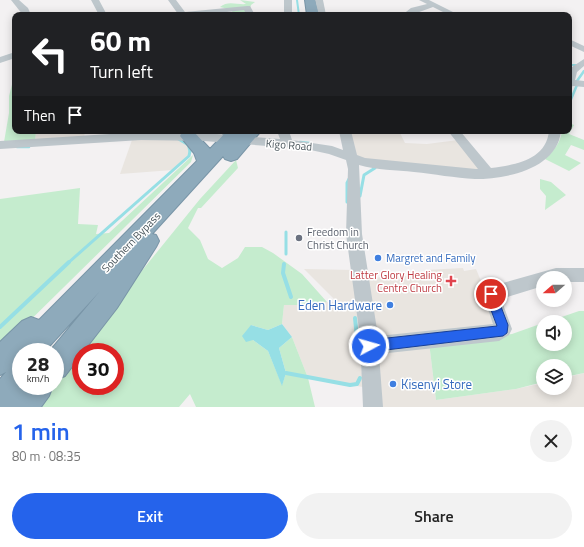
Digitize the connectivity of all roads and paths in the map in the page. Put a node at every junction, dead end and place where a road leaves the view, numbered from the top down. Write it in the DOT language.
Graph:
graph roads {
  1 [pos="15,0"];
  2 [pos="95,0"];
  3 [pos="172,0"];
  4 [pos="288,0"];
  5 [pos="302,0"];
  6 [pos="310,0"];
  7 [pos="319,0"];
  8 [pos="423,0"];
  9 [pos="433,5"];
  10 [pos="26,12"];
  11 [pos="101,12"];
  12 [pos="180,12"];
  13 [pos="207,12"];
  14 [pos="249,12"];
  15 [pos="288,12"];
  16 [pos="304,12"];
  17 [pos="312,12"];
  18 [pos="321,12"];
  19 [pos="411,12"];
  20 [pos="448,12"];
  21 [pos="572,43"];
  22 [pos="584,49"];
  23 [pos="12,56"];
  24 [pos="0,60"];
  25 [pos="584,62"];
  26 [pos="572,70"];
  27 [pos="572,84"];
  28 [pos="584,84"];
  29 [pos="116,134"];
  30 [pos="284,134"];
  31 [pos="346,134"];
  32 [pos="456,134"];
  33 [pos="555,134"];
  34 [pos="199,135"];
  35 [pos="248,136"];
  36 [pos="288,144"];
  37 [pos="0,145"];
  38 [pos="353,159"];
  39 [pos="207,163"];
  40 [pos="488,173"];
  41 [pos="144,237"];
  42 [pos="572,275"];
  43 [pos="584,275"];
  44 [pos="536,280"];
  45 [pos="35,343"];
  46 [pos="52,343"];
  47 [pos="369,346"];
  48 [pos="64,355"];
  49 [pos="0,361"];
  50 [pos="12,366"];
  51 [pos="0,379"];
  52 [pos="12,387"];
  53 [pos="32,395"];
  54 [pos="0,400"];
  55 [pos="22,407"];
  56 [pos="372,407"];
  1 -- 10 [label="street"];
  2 -- 11 [label="street"];
  3 -- 12 [label="street"];
  4 -- 15 [label="street"];
  5 -- 16 [label="highway"];
  6 -- 17 [label="highway"];
  7 -- 18 [label="street"];
  8 -- 9 [label="street"];
  9 -- 19 [label="street"];
  9 -- 20 [label="street"];
  13 -- 14 [label="street"];
  21 -- 22 [label="street"];
  23 -- 24 [label="street"];
  25 -- 26 [label="street"];
  27 -- 28 [label="street"];
  29 -- 34 [label="street, Kigo Road"];
  29 -- 37 [label="street, Kigo Road"];
  30 -- 36 [label="street"];
  31 -- 38 [label="street"];
  32 -- 40 [label="street"];
  33 -- 40 [label="street, Kigo Road"];
  34 -- 35 [label="street, Kigo Road"];
  34 -- 39 [label="highway"];
  35 -- 36 [label="street, Kigo Road"];
  35 -- 39 [label="highway, Southern Bypass"];
  35 -- 41 [label="highway, Southern Bypass"];
  36 -- 38 [label="street, Kigo Road"];
  38 -- 40 [label="street, Kigo Road"];
  38 -- 47 [label="street"];
  39 -- 41 [label="highway, Southern Bypass"];
  41 -- 45 [label="highway, Southern Bypass"];
  41 -- 46 [label="highway, Southern Bypass"];
  41 -- 48 [label="highway"];
  41 -- 49 [label="highway"];
  42 -- 43 [label="street"];
  44 -- 47 [label="street"];
  47 -- 56 [label="street"];
  50 -- 51 [label="highway"];
  52 -- 54 [label="highway"];
  53 -- 55 [label="highway"];
}
